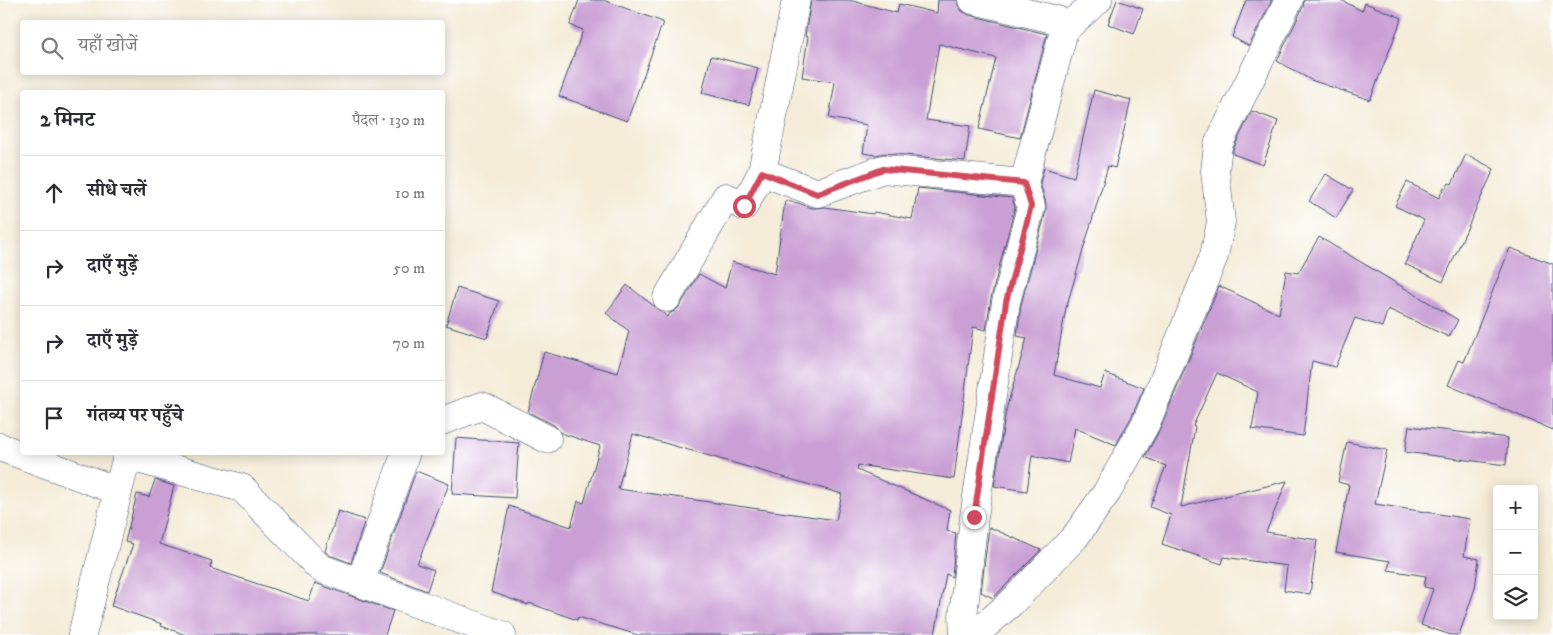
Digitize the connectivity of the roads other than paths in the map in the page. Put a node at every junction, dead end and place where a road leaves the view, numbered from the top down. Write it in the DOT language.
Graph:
graph roads {
  1 [pos="796,0"];
  2 [pos="973,0"];
  3 [pos="1098,0"];
  4 [pos="1289,0"];
  5 [pos="1064,30"];
  6 [pos="762,172"];
  7 [pos="1024,183"];
  8 [pos="667,298"];
  9 [pos="445,420"];
  10 [pos="548,439"];
  11 [pos="0,447"];
  12 [pos="20,454"];
  13 [pos="21,455"];
  14 [pos="405,455"];
  15 [pos="118,491"];
  16 [pos="360,583"];
  17 [pos="82,635"];
  18 [pos="502,635"];
  19 [pos="964,635"];
  20 [pos="974,635"];
  1 -- 6 [label="street"];
  2 -- 5 [label="street"];
  3 -- 5 [label="street"];
  4 -- 20 [label="street"];
  5 -- 7 [label="street"];
  6 -- 7 [label="street"];
  6 -- 8 [label="street"];
  7 -- 19 [label="street"];
  9 -- 10 [label="street"];
  11 -- 12 [label="street"];
  13 -- 15 [label="street"];
  14 -- 16 [label="street"];
  15 -- 16 [label="street"];
  15 -- 17 [label="street"];
  16 -- 18 [label="street"];
}
